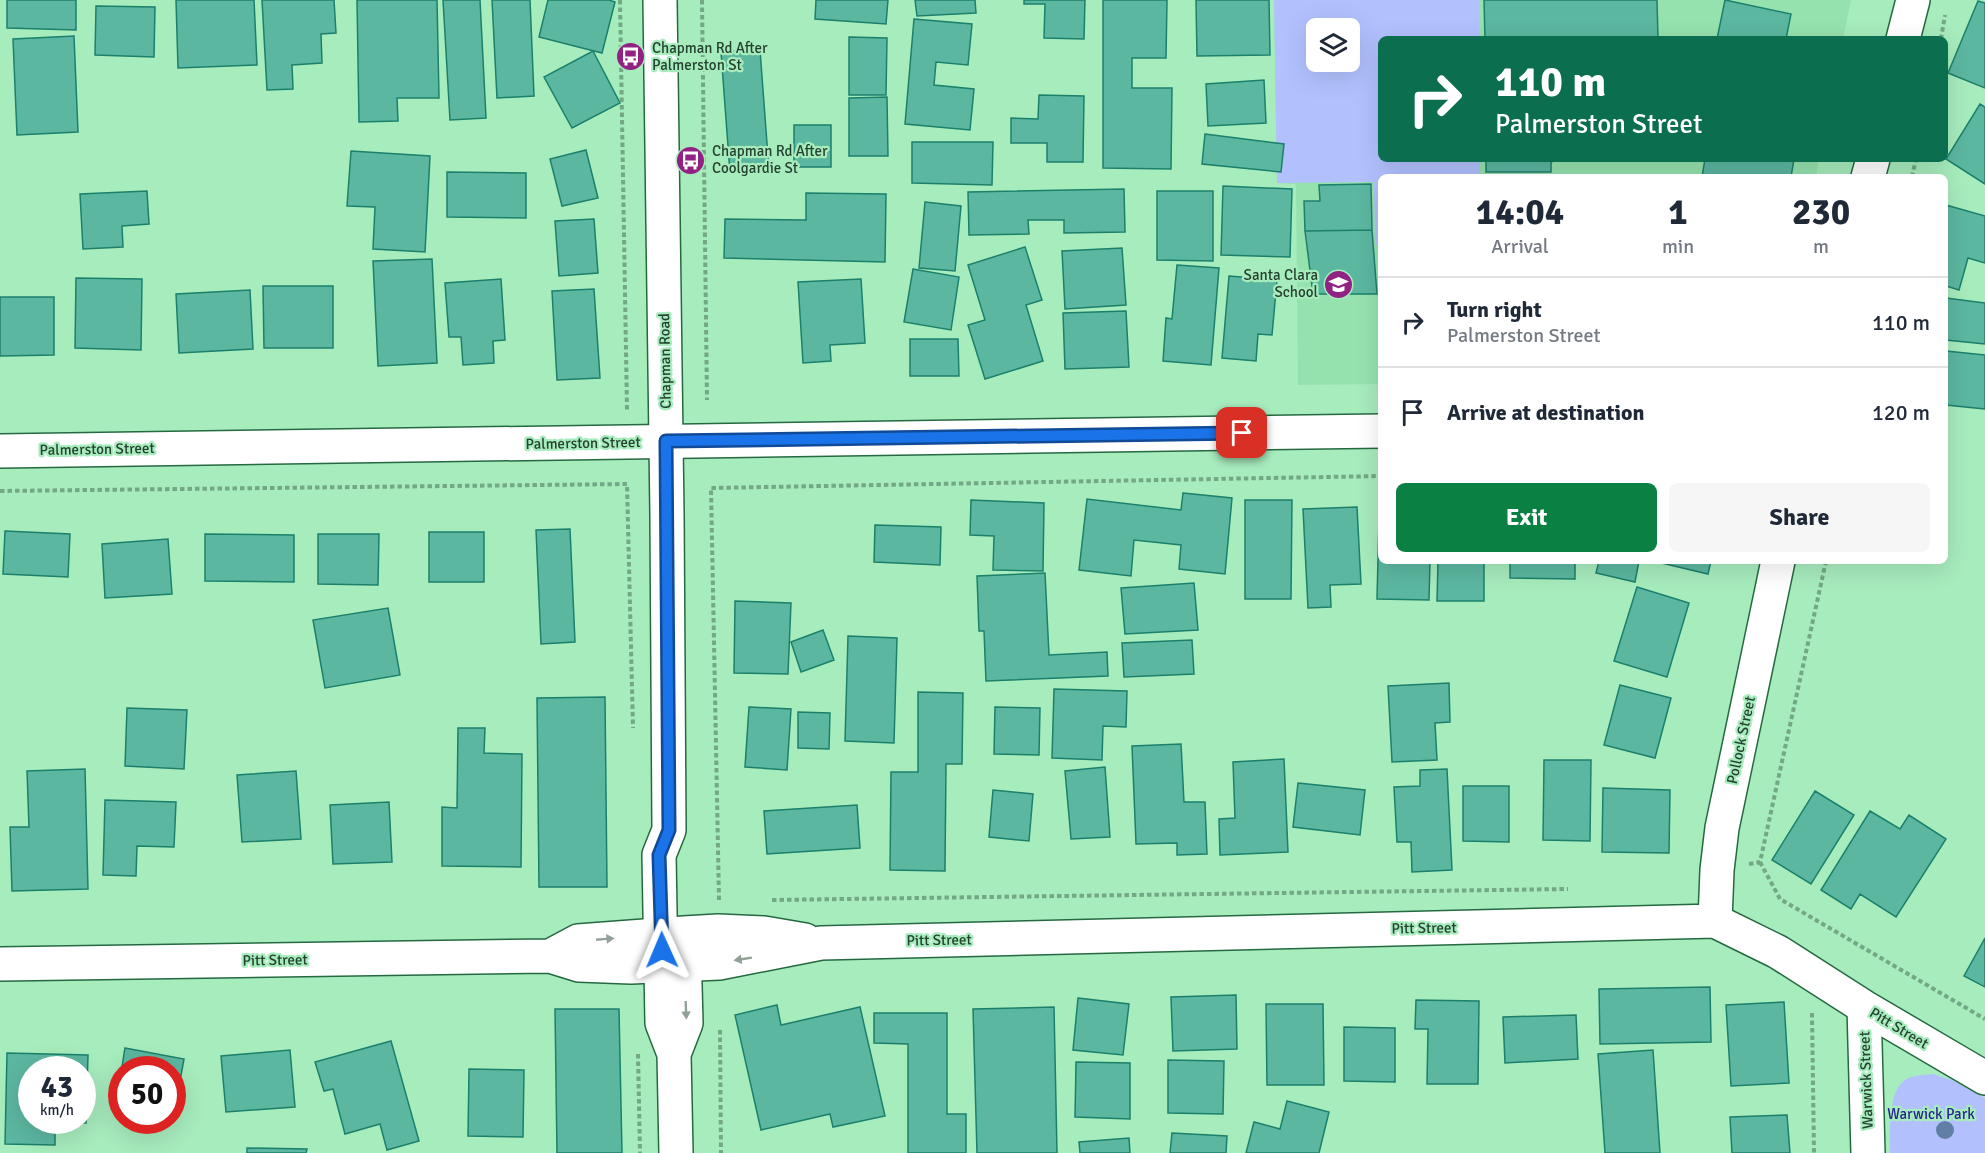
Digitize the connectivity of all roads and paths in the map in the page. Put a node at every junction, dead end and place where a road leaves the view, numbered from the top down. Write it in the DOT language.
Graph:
graph roads {
  1 [pos="620,0"];
  2 [pos="660,0"];
  3 [pos="702,0"];
  4 [pos="1912,0"];
  5 [pos="1946,10"];
  6 [pos="1904,36"];
  7 [pos="1942,36"];
  8 [pos="707,400"];
  9 [pos="627,411"];
  10 [pos="1378,431"];
  11 [pos="666,441"];
  12 [pos="0,451"];
  13 [pos="1378,476"];
  14 [pos="0,492"];
  15 [pos="1777,564"];
  16 [pos="1825,564"];
  17 [pos="633,737"];
  18 [pos="1760,862"];
  19 [pos="1717,870"];
  20 [pos="1578,889"];
  21 [pos="731,900"];
  22 [pos="766,900"];
  23 [pos="1715,921"];
  24 [pos="673,949"];
  25 [pos="0,964"];
  26 [pos="1811,972"];
  27 [pos="1864,1007"];
  28 [pos="1985,1019"];
  29 [pos="720,1022"];
  30 [pos="638,1047"];
  31 [pos="1985,1078"];
  32 [pos="640,1153"];
  33 [pos="676,1153"];
  34 [pos="721,1153"];
  35 [pos="1814,1153"];
  36 [pos="1868,1153"];
  1 -- 9 [label="path"];
  2 -- 11 [label="street, Chapman Road"];
  3 -- 8 [label="path"];
  4 -- 6 [label="street"];
  5 -- 7 [label="path"];
  10 -- 11 [label="street, Palmerston Street"];
  11 -- 12 [label="street, Palmerston Street"];
  11 -- 24 [label="street, Chapman Road"];
  13 -- 21 [label="path"];
  14 -- 17 [label="path"];
  15 -- 19 [label="street, Pollock Street"];
  16 -- 18 [label="path"];
  18 -- 19 [label="path"];
  18 -- 28 [label="path"];
  19 -- 23 [label="street, Pollock Street"];
  20 -- 22 [label="path"];
  23 -- 24 [label="street, Pitt Street"];
  23 -- 26 [label="street, Pitt Street"];
  24 -- 25 [label="street, Pitt Street"];
  24 -- 33 [label="street, Chapman Road"];
  26 -- 27 [label="street, Pitt Street"];
  26 -- 35 [label="path"];
  27 -- 31 [label="street, Pitt Street"];
  27 -- 36 [label="street, Warwick Street"];
  29 -- 34 [label="path"];
  30 -- 32 [label="path"];
}
